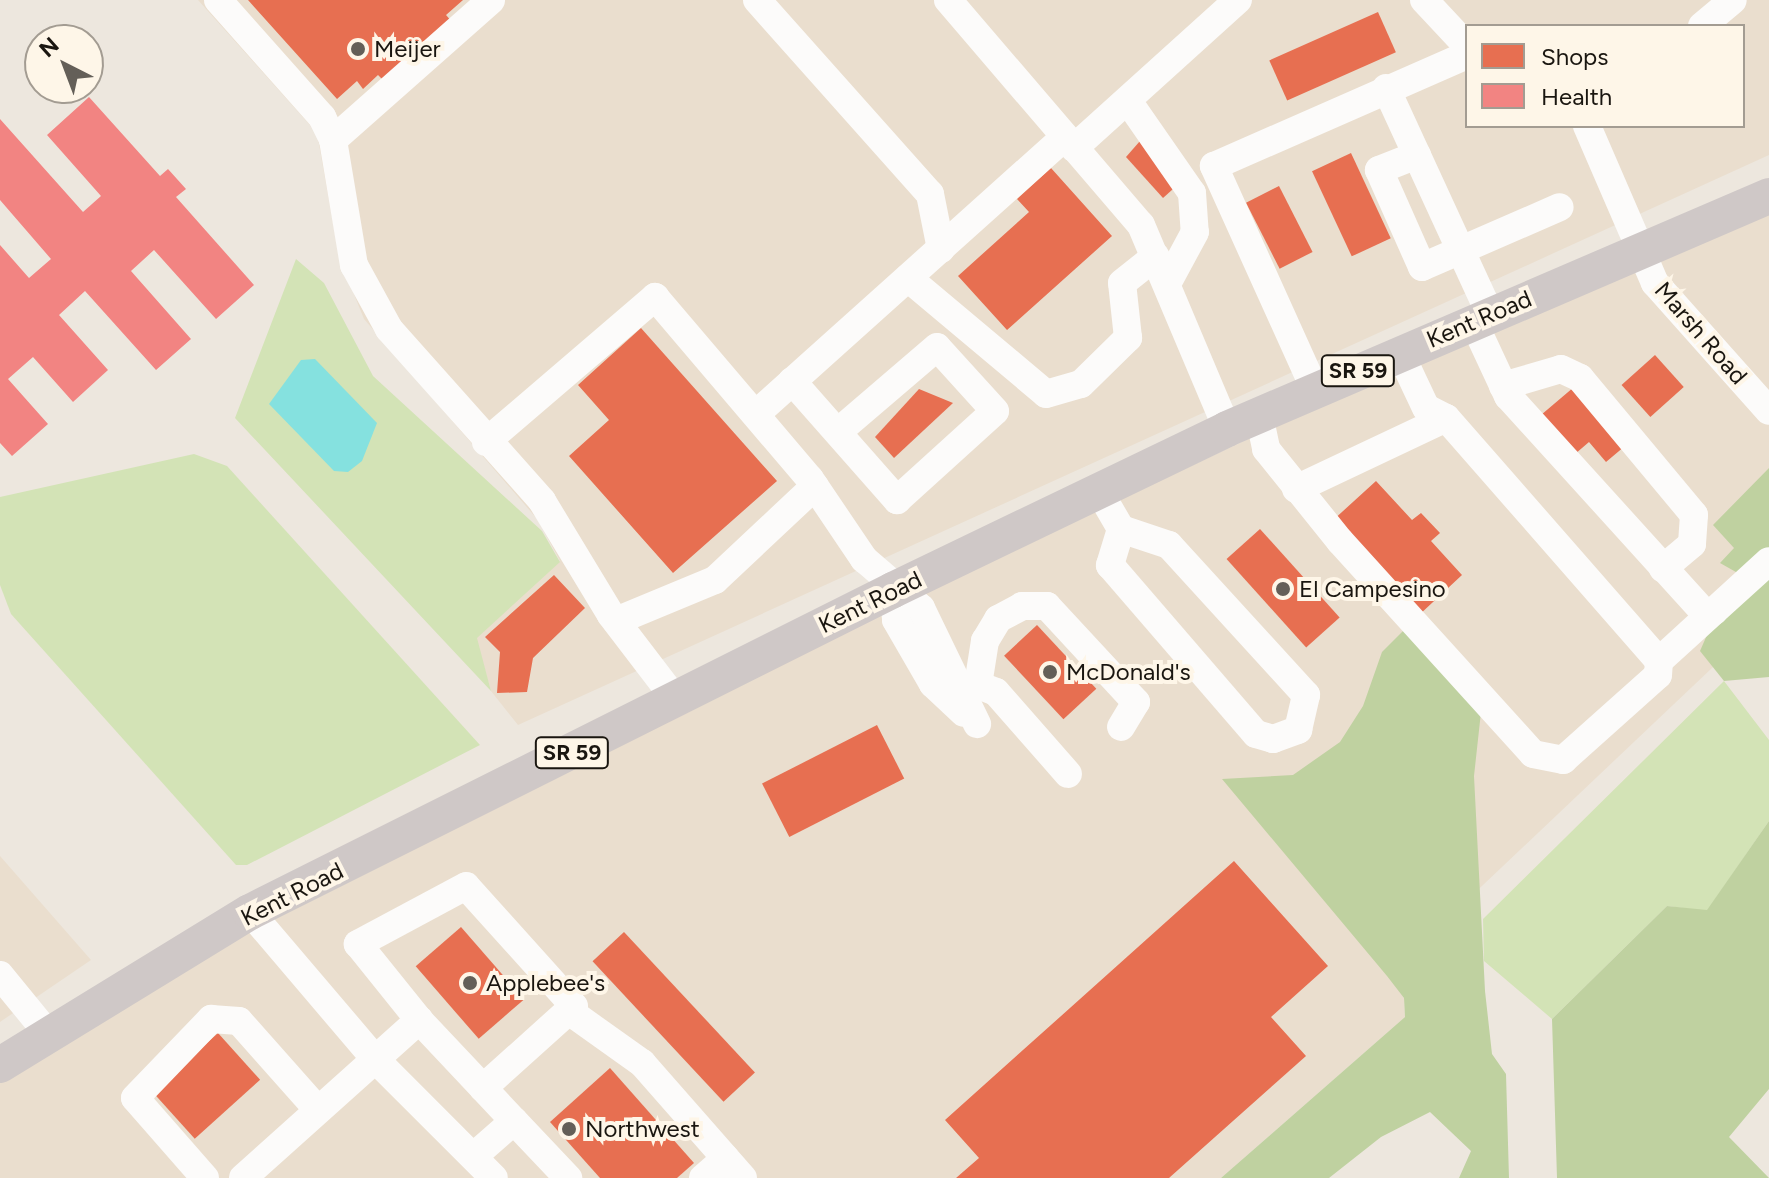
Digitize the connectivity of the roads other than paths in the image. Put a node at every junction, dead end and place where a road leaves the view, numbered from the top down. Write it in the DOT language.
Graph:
graph roads {
  1 [pos="218,0"];
  2 [pos="491,0"];
  3 [pos="757,0"];
  4 [pos="1238,0"];
  5 [pos="1424,0"];
  6 [pos="1733,0"];
  7 [pos="953,2"];
  8 [pos="1704,24"];
  9 [pos="1465,44"];
  10 [pos="1465,56"];
  11 [pos="1386,88"];
  12 [pos="1128,101"];
  13 [pos="1588,128"];
  14 [pos="333,140"];
  15 [pos="1070,142"];
  16 [pos="1417,155"];
  17 [pos="1769,196"];
  18 [pos="1560,207"];
  19 [pos="941,249"];
  20 [pos="1461,250"];
  21 [pos="1640,250"];
  22 [pos="1156,256"];
  23 [pos="908,278"];
  24 [pos="1167,284"];
  25 [pos="1482,317"];
  26 [pos="1400,353"];
  27 [pos="792,381"];
  28 [pos="1503,386"];
  29 [pos="1315,390"];
  30 [pos="1769,411"];
  31 [pos="756,414"];
  32 [pos="1446,418"];
  33 [pos="1243,422"];
  34 [pos="839,431"];
  35 [pos="486,442"];
  36 [pos="815,486"];
  37 [pos="1296,489"];
  38 [pos="1099,491"];
  39 [pos="1121,529"];
  40 [pos="1769,561"];
  41 [pos="1663,568"];
  42 [pos="893,590"];
  43 [pos="1714,611"];
  44 [pos="616,621"];
  45 [pos="1659,661"];
  46 [pos="968,686"];
  47 [pos="676,700"];
  48 [pos="1121,727"];
  49 [pos="1068,774"];
  50 [pos="250,912"];
  51 [pos="0,975"];
  52 [pos="569,1011"];
  53 [pos="419,1020"];
  54 [pos="49,1035"];
  55 [pos="375,1059"];
  56 [pos="0,1065"];
  57 [pos="483,1088"];
  58 [pos="318,1110"];
  59 [pos="514,1121"];
  60 [pos="474,1156"];
  61 [pos="734,1168"];
  62 [pos="205,1178"];
  63 [pos="243,1178"];
  64 [pos="494,1178"];
  65 [pos="568,1178"];
  66 [pos="703,1178"];
  1 -- 14 [label="street"];
  2 -- 14 [label="street"];
  3 -- 19 [label="street"];
  4 -- 12 [label="street"];
  5 -- 9 [label="street"];
  6 -- 8 [label="street"];
  7 -- 15 [label="street"];
  10 -- 11 [label="street"];
  11 -- 16 [label="street"];
  11 -- 29 [label="street"];
  12 -- 15 [label="street"];
  12 -- 24 [label="street"];
  13 -- 21 [label="street, Marsh Road"];
  14 -- 35 [label="street"];
  15 -- 19 [label="street"];
  15 -- 22 [label="street"];
  16 -- 20 [label="street"];
  16 -- 20 [label="street"];
  17 -- 21 [label="main road, Kent Road / SR 59"];
  18 -- 20 [label="street"];
  19 -- 23 [label="street"];
  20 -- 25 [label="street"];
  21 -- 25 [label="main road, Kent Road / SR 59"];
  21 -- 30 [label="street, Marsh Road"];
  22 -- 23 [label="street"];
  22 -- 24 [label="street"];
  23 -- 27 [label="street"];
  24 -- 33 [label="street"];
  25 -- 26 [label="main road, Kent Road / SR 59"];
  25 -- 28 [label="street"];
  26 -- 29 [label="main road, Kent Road / SR 59"];
  26 -- 32 [label="street"];
  27 -- 31 [label="street"];
  27 -- 34 [label="street"];
  28 -- 41 [label="street"];
  28 -- 41 [label="street"];
  29 -- 33 [label="main road, Kent Road / SR 59"];
  31 -- 35 [label="street"];
  31 -- 36 [label="street"];
  32 -- 37 [label="street"];
  32 -- 45 [label="street"];
  33 -- 37 [label="street"];
  33 -- 38 [label="main road, Kent Road / SR 59"];
  34 -- 34 [label="street"];
  35 -- 44 [label="street"];
  36 -- 42 [label="street"];
  36 -- 44 [label="street"];
  37 -- 45 [label="street"];
  38 -- 39 [label="street"];
  38 -- 42 [label="main road, Kent Road / SR 59"];
  39 -- 39 [label="street"];
  40 -- 43 [label="street"];
  41 -- 43 [label="street"];
  42 -- 46 [label="street"];
  42 -- 46 [label="street"];
  42 -- 47 [label="main road, Kent Road / SR 59"];
  43 -- 45 [label="street"];
  44 -- 47 [label="street"];
  46 -- 48 [label="street"];
  46 -- 49 [label="street"];
  47 -- 50 [label="main road, Kent Road / SR 59"];
  50 -- 54 [label="main road, Kent Road / SR 59"];
  50 -- 55 [label="street"];
  51 -- 54 [label="street"];
  52 -- 53 [label="street"];
  52 -- 57 [label="street"];
  52 -- 61 [label="street"];
  53 -- 55 [label="street"];
  53 -- 57 [label="street"];
  54 -- 56 [label="main road, Kent Road / SR 59"];
  55 -- 58 [label="street"];
  55 -- 60 [label="street"];
  57 -- 59 [label="street"];
  58 -- 62 [label="street"];
  58 -- 63 [label="street"];
  59 -- 60 [label="street"];
  59 -- 65 [label="street"];
  60 -- 64 [label="street"];
  61 -- 66 [label="street"];
}
